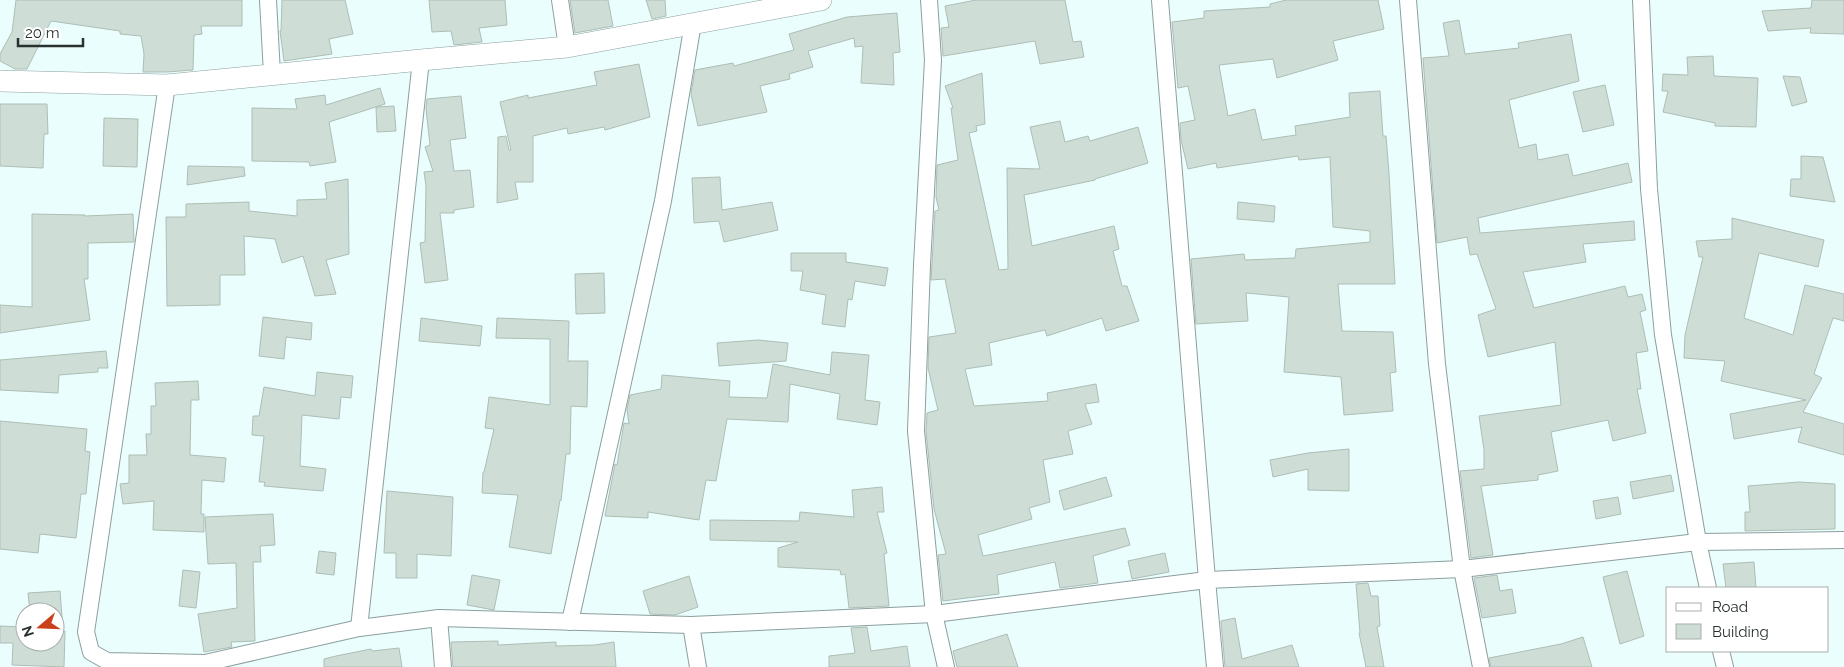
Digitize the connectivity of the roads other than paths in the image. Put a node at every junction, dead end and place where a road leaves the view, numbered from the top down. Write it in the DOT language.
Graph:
graph roads {
  1 [pos="268,0"];
  2 [pos="560,0"];
  3 [pos="821,0"];
  4 [pos="929,0"];
  5 [pos="1160,0"];
  6 [pos="1408,0"];
  7 [pos="1641,0"];
  8 [pos="796,3"];
  9 [pos="693,24"];
  10 [pos="567,47"];
  11 [pos="420,60"];
  12 [pos="272,74"];
  13 [pos="0,81"];
  14 [pos="167,85"];
  15 [pos="1844,540"];
  16 [pos="1698,542"];
  17 [pos="1462,569"];
  18 [pos="1206,580"];
  19 [pos="1708,587"];
  20 [pos="934,614"];
  21 [pos="439,618"];
  22 [pos="570,622"];
  23 [pos="691,625"];
  24 [pos="359,628"];
  25 [pos="1721,652"];
  26 [pos="205,665"];
  27 [pos="443,667"];
  28 [pos="698,667"];
  29 [pos="946,667"];
  30 [pos="1215,667"];
  31 [pos="1481,667"];
  32 [pos="1724,667"];
  1 -- 12 [label="street"];
  2 -- 10 [label="street"];
  3 -- 8 [label="street"];
  4 -- 20 [label="street"];
  5 -- 18 [label="street"];
  6 -- 17 [label="street"];
  7 -- 16 [label="street"];
  8 -- 9 [label="street"];
  9 -- 10 [label="street"];
  9 -- 22 [label="street"];
  10 -- 11 [label="street"];
  11 -- 12 [label="street"];
  11 -- 24 [label="street"];
  12 -- 14 [label="street"];
  13 -- 14 [label="street"];
  14 -- 26 [label="street"];
  15 -- 16 [label="street"];
  16 -- 17 [label="street"];
  16 -- 19 [label="street"];
  17 -- 18 [label="street"];
  17 -- 31 [label="street"];
  18 -- 20 [label="street"];
  18 -- 30 [label="street"];
  20 -- 23 [label="street"];
  20 -- 29 [label="street"];
  21 -- 22 [label="street"];
  21 -- 24 [label="street"];
  21 -- 27 [label="street"];
  22 -- 23 [label="street"];
  23 -- 28 [label="street"];
  24 -- 26 [label="street"];
  25 -- 32 [label="street"];
}
